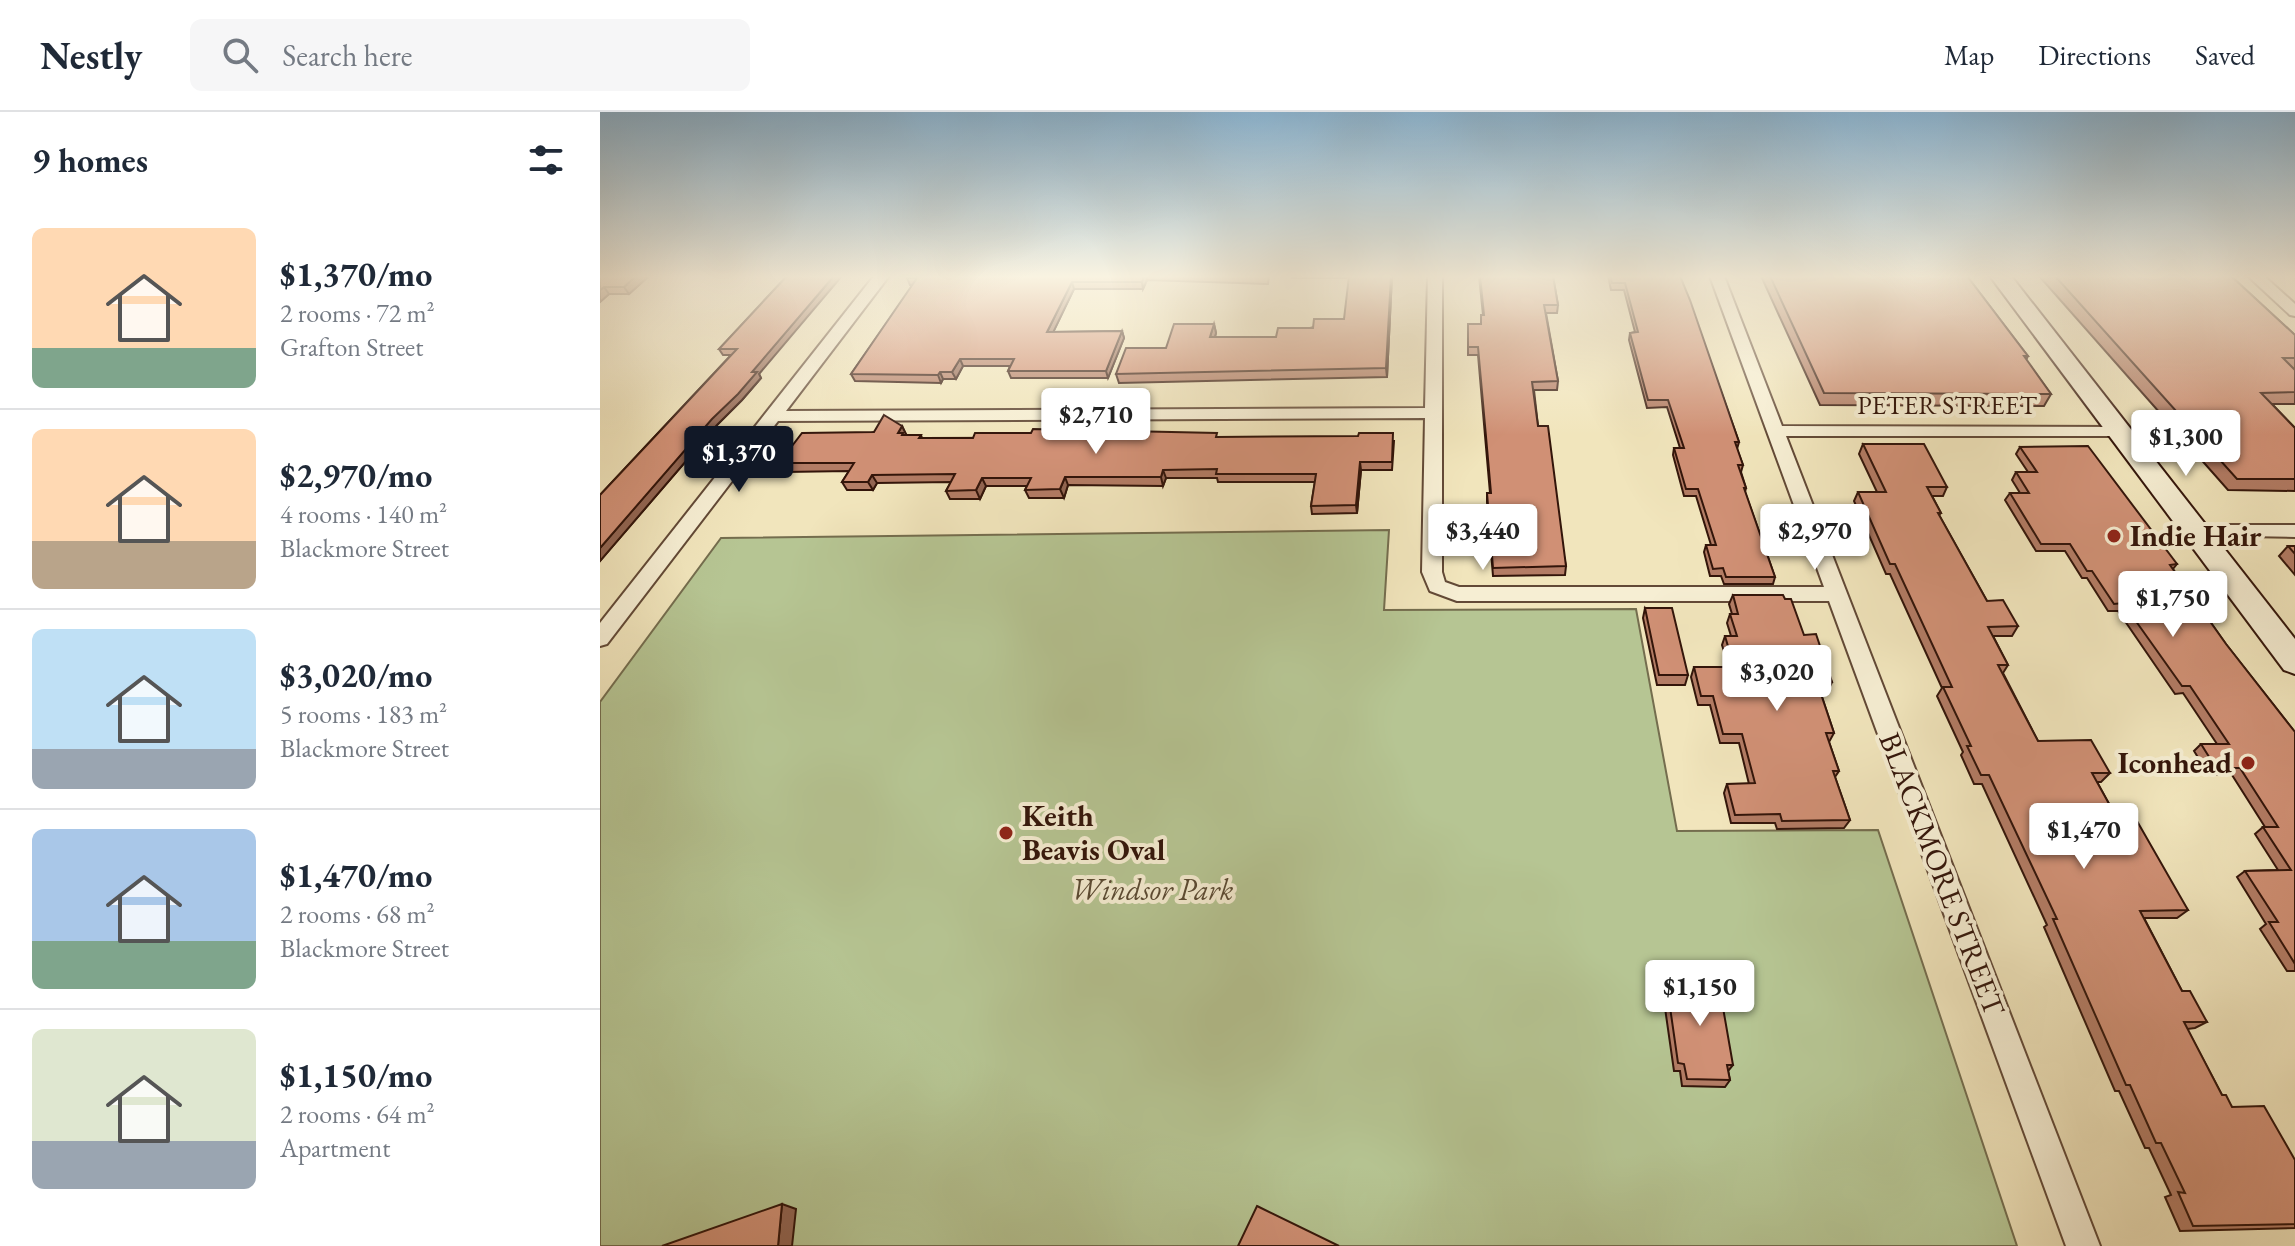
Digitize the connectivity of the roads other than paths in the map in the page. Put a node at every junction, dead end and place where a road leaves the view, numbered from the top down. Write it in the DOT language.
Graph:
graph roads {
  1 [pos="841,329"];
  2 [pos="1434,329"];
  3 [pos="1737,329"];
  4 [pos="2041,329"];
  5 [pos="1432,413"];
  6 [pos="773,416"];
  7 [pos="1775,431"];
  8 [pos="2119,431"];
  9 [pos="2194,531"];
  10 [pos="2295,531"];
  11 [pos="1837,594"];
  12 [pos="600,638"];
  13 [pos="2295,662"];
  14 [pos="2083,1246"];
  1 -- 6 [label="street"];
  2 -- 5 [label="street"];
  3 -- 7 [label="street, BLACKMORE STREET"];
  4 -- 8 [label="main road"];
  5 -- 6 [label="street"];
  5 -- 11 [label="street"];
  6 -- 12 [label="street"];
  7 -- 8 [label="street, PETER STREET"];
  7 -- 11 [label="street, BLACKMORE STREET"];
  8 -- 9 [label="main road"];
  9 -- 10 [label="street"];
  9 -- 13 [label="main road"];
  11 -- 14 [label="street, BLACKMORE STREET"];
}
